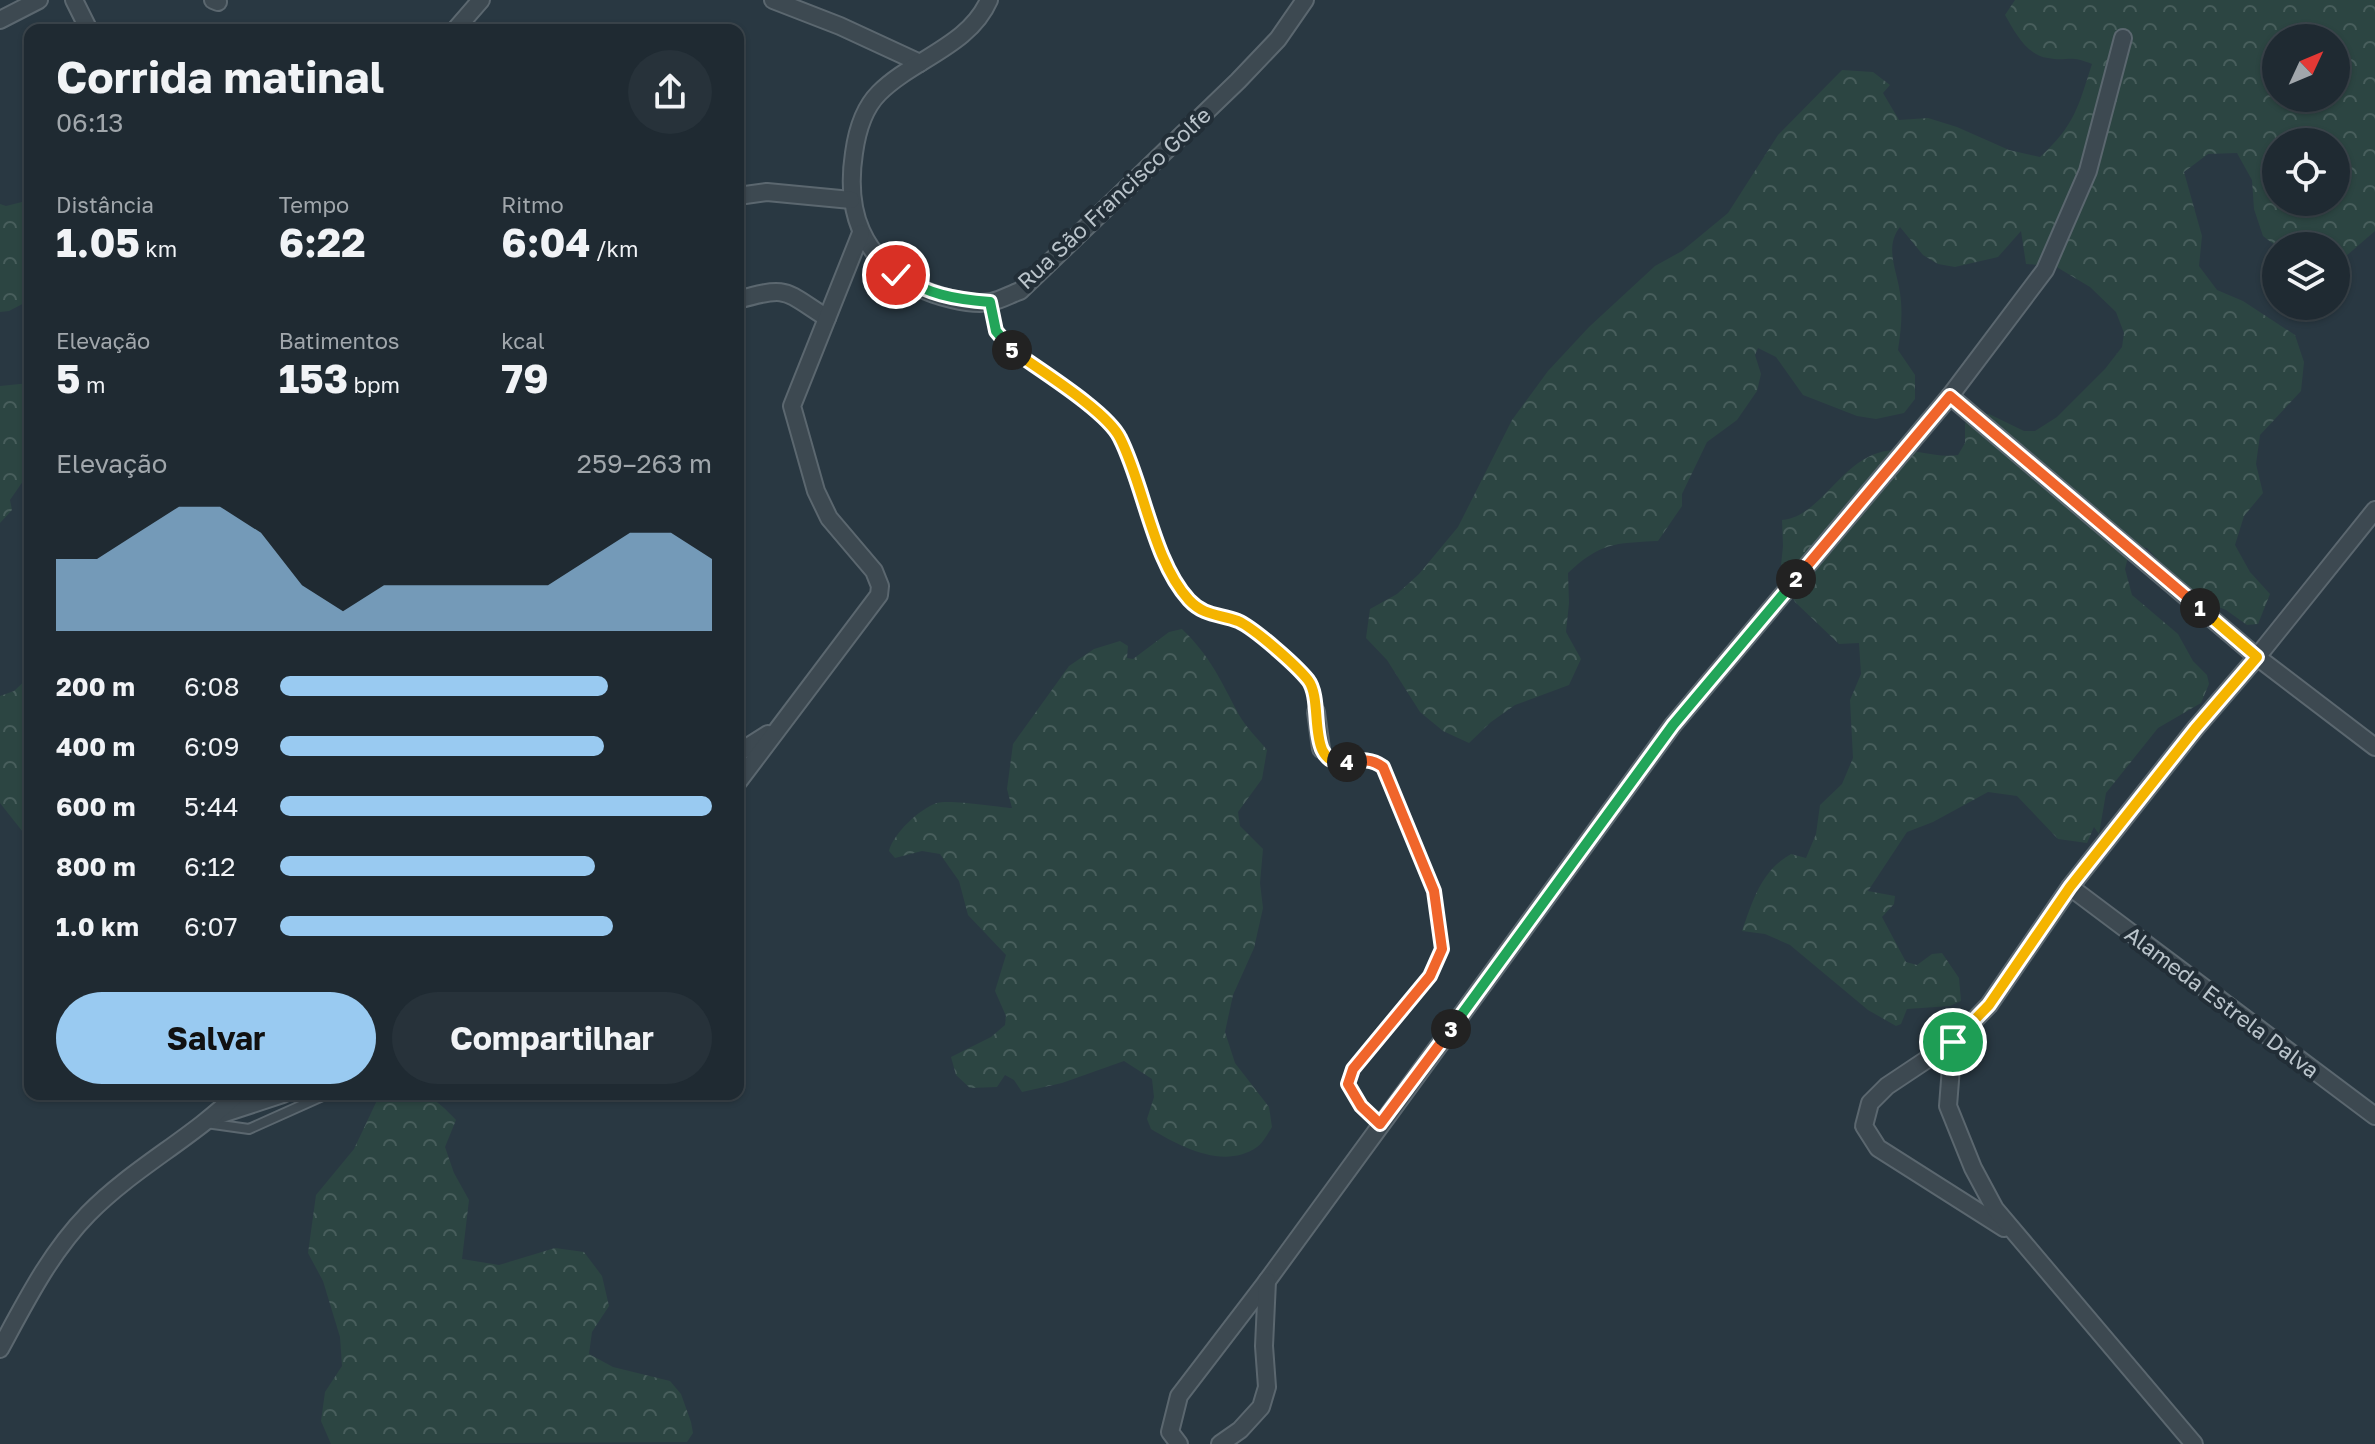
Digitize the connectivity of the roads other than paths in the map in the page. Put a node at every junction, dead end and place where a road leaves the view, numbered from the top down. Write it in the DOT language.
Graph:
graph roads {
  1 [pos="39,0"];
  2 [pos="74,0"];
  3 [pos="481,0"];
  4 [pos="773,0"];
  5 [pos="989,0"];
  6 [pos="1305,0"];
  7 [pos="0,20"];
  8 [pos="86,24"];
  9 [pos="460,24"];
  10 [pos="2123,38"];
  11 [pos="920,63"];
  12 [pos="744,195"];
  13 [pos="851,200"];
  14 [pos="861,233"];
  15 [pos="744,298"];
  16 [pos="827,318"];
  17 [pos="1950,396"];
  18 [pos="2375,510"];
  19 [pos="2257,657"];
  20 [pos="1316,712"];
  21 [pos="776,729"];
  22 [pos="2375,747"];
  23 [pos="744,749"];
  24 [pos="1321,749"];
  25 [pos="744,774"];
  26 [pos="2070,887"];
  27 [pos="1953,1042"];
  28 [pos="259,1100"];
  29 [pos="314,1100"];
  30 [pos="218,1110"];
  31 [pos="2375,1116"];
  32 [pos="2020,1239"];
  33 [pos="1267,1281"];
  34 [pos="0,1349"];
  35 [pos="1179,1444"];
  36 [pos="1220,1444"];
  37 [pos="2194,1444"];
  1 -- 7 [label="street"];
  2 -- 8 [label="street"];
  3 -- 9 [label="street"];
  4 -- 11 [label="street"];
  5 -- 11 [label="street"];
  6 -- 14 [label="street, Rua São Francisco Golfe"];
  10 -- 17 [label="street"];
  11 -- 13 [label="street"];
  12 -- 13 [label="street"];
  13 -- 14 [label="street"];
  14 -- 16 [label="street"];
  15 -- 16 [label="street"];
  16 -- 21 [label="street"];
  17 -- 19 [label="street"];
  17 -- 33 [label="street"];
  18 -- 19 [label="street"];
  19 -- 22 [label="street"];
  19 -- 26 [label="street"];
  20 -- 24 [label="street"];
  21 -- 23 [label="street"];
  21 -- 25 [label="street"];
  26 -- 27 [label="street"];
  26 -- 31 [label="street, Alameda Estrela Dalva"];
  27 -- 32 [label="street"];
  27 -- 32 [label="street"];
  28 -- 30 [label="street"];
  29 -- 30 [label="lane"];
  30 -- 34 [label="street"];
  32 -- 37 [label="street"];
  33 -- 35 [label="street"];
  33 -- 36 [label="street"];
}
